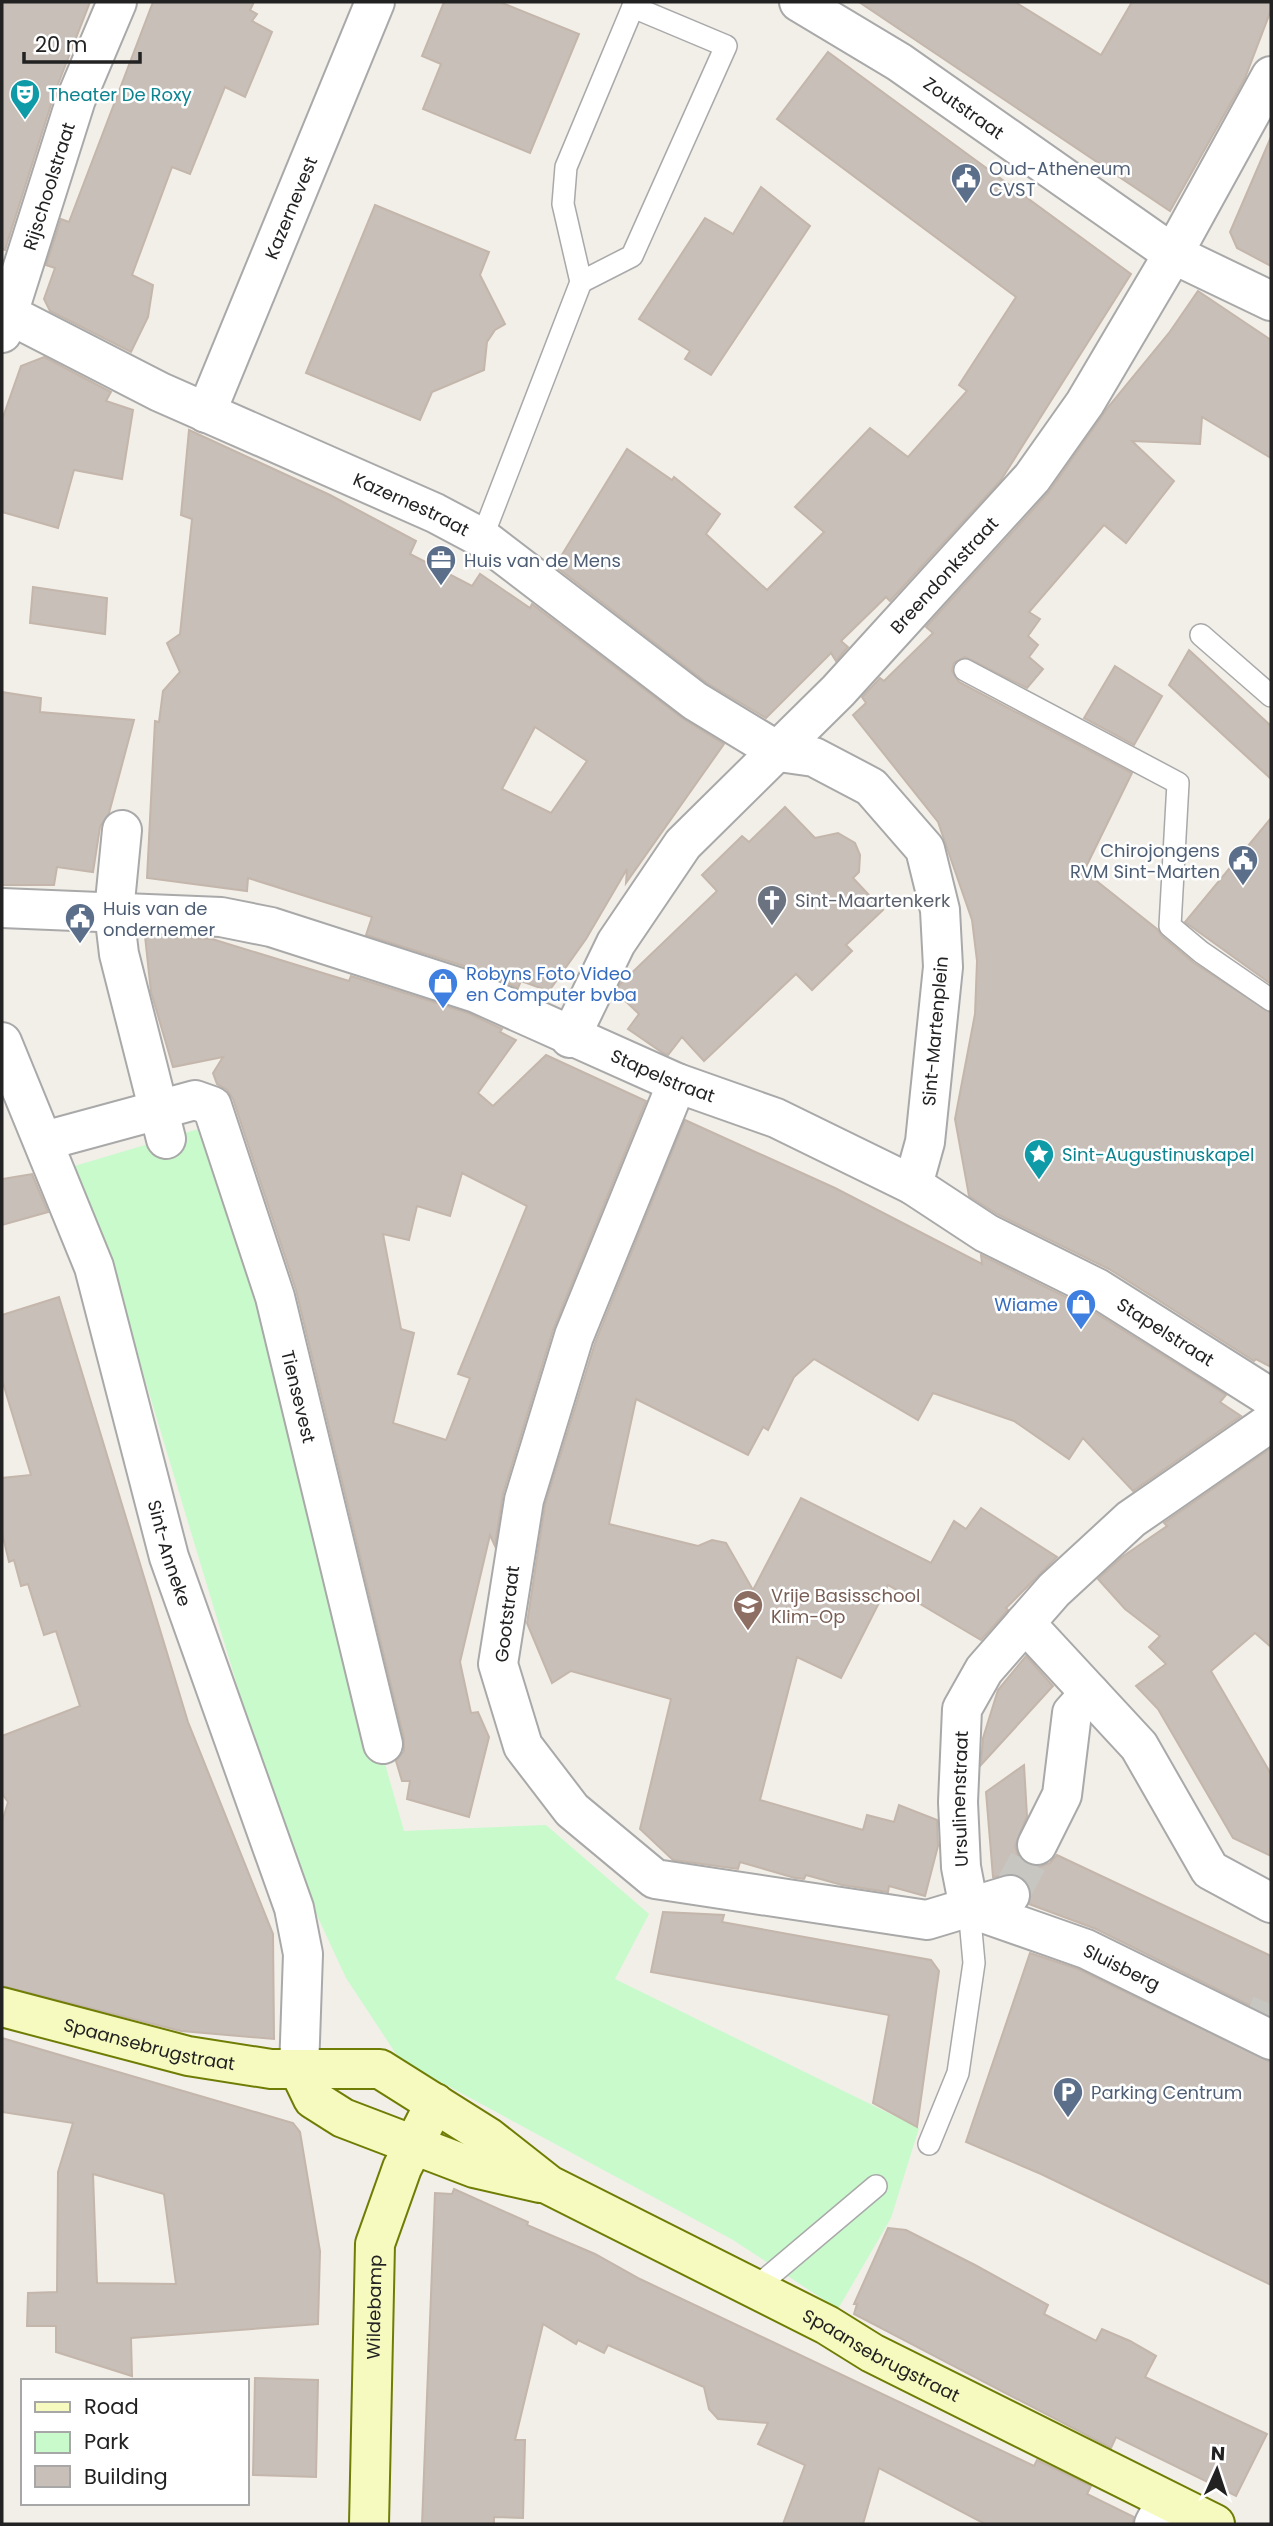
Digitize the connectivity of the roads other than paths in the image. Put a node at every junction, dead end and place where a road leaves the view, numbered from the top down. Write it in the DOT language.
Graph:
graph roads {
  1 [pos="117,2"];
  2 [pos="375,2"];
  3 [pos="799,2"];
  4 [pos="634,4"];
  5 [pos="1271,76"];
  6 [pos="1173,254"];
  7 [pos="581,282"];
  8 [pos="1271,301"];
  9 [pos="5,324"];
  10 [pos="206,413"];
  11 [pos="482,538"];
  12 [pos="1201,635"];
  13 [pos="965,670"];
  14 [pos="1271,696"];
  15 [pos="779,752"];
  16 [pos="122,830"];
  17 [pos="2,908"];
  18 [pos="114,912"];
  19 [pos="1271,1000"];
  20 [pos="570,1038"];
  21 [pos="2,1042"];
  22 [pos="677,1083"];
  23 [pos="162,1125"];
  24 [pos="44,1141"];
  25 [pos="913,1185"];
  26 [pos="1271,1398"];
  27 [pos="1271,1422"];
  28 [pos="1025,1623"];
  29 [pos="1090,1693"];
  30 [pos="383,1744"];
  31 [pos="1037,1845"];
  32 [pos="1010,1895"];
  33 [pos="1271,1903"];
  34 [pos="970,1908"];
  35 [pos="2,2007"];
  36 [pos="1266,2030"];
  37 [pos="299,2070"];
  38 [pos="435,2103"];
  39 [pos="929,2144"];
  40 [pos="413,2146"];
  41 [pos="549,2185"];
  42 [pos="876,2186"];
  43 [pos="754,2289"];
  44 [pos="1160,2512"];
  45 [pos="369,2524"];
  46 [pos="1215,2524"];
  1 -- 9 [label="street, Rijschoolstraat"];
  2 -- 10 [label="street, Kazernevest"];
  3 -- 6 [label="street, Zoutstraat"];
  4 -- 7 [label="lane"];
  4 -- 7 [label="lane"];
  5 -- 6 [label="street, Breendonkstraat"];
  6 -- 8 [label="street, Zoutstraat"];
  6 -- 15 [label="street, Breendonkstraat"];
  7 -- 11 [label="lane"];
  9 -- 10 [label="street, Kazernestraat"];
  10 -- 11 [label="street, Kazernestraat"];
  11 -- 15 [label="street, Kazernestraat"];
  12 -- 14 [label="lane"];
  13 -- 19 [label="lane"];
  15 -- 20 [label="street, Breendonkstraat"];
  15 -- 25 [label="street, Sint-Martenplein"];
  16 -- 18 [label="street"];
  17 -- 18 [label="street, Stapelstraat"];
  18 -- 20 [label="street, Stapelstraat"];
  18 -- 23 [label="street"];
  20 -- 22 [label="street, Stapelstraat"];
  21 -- 24 [label="street, Sint-Anneke"];
  22 -- 25 [label="street, Stapelstraat"];
  22 -- 34 [label="street, Gootstraat"];
  23 -- 24 [label="street, Tiensevest"];
  23 -- 30 [label="street, Tiensevest"];
  24 -- 37 [label="street, Sint-Anneke"];
  25 -- 26 [label="street, Stapelstraat"];
  27 -- 28 [label="street, Ursulinenstraat"];
  28 -- 29 [label="street"];
  28 -- 34 [label="street, Ursulinenstraat"];
  29 -- 31 [label="street"];
  29 -- 33 [label="street"];
  32 -- 34 [label="street"];
  34 -- 36 [label="street, Sluisberg"];
  34 -- 39 [label="lane"];
  35 -- 37 [label="street, Spaansebrugstraat"];
  37 -- 38 [label="street, Spaansebrugstraat"];
  37 -- 40 [label="street, Spaansebrugstraat"];
  38 -- 40 [label="street, Wildebamp"];
  38 -- 41 [label="street, Spaansebrugstraat"];
  40 -- 41 [label="street, Spaansebrugstraat"];
  40 -- 45 [label="street, Wildebamp"];
  41 -- 43 [label="street, Spaansebrugstraat"];
  42 -- 43 [label="lane"];
  43 -- 44 [label="street, Spaansebrugstraat"];
  44 -- 46 [label="street, Spaansebrugstraat"];
}
